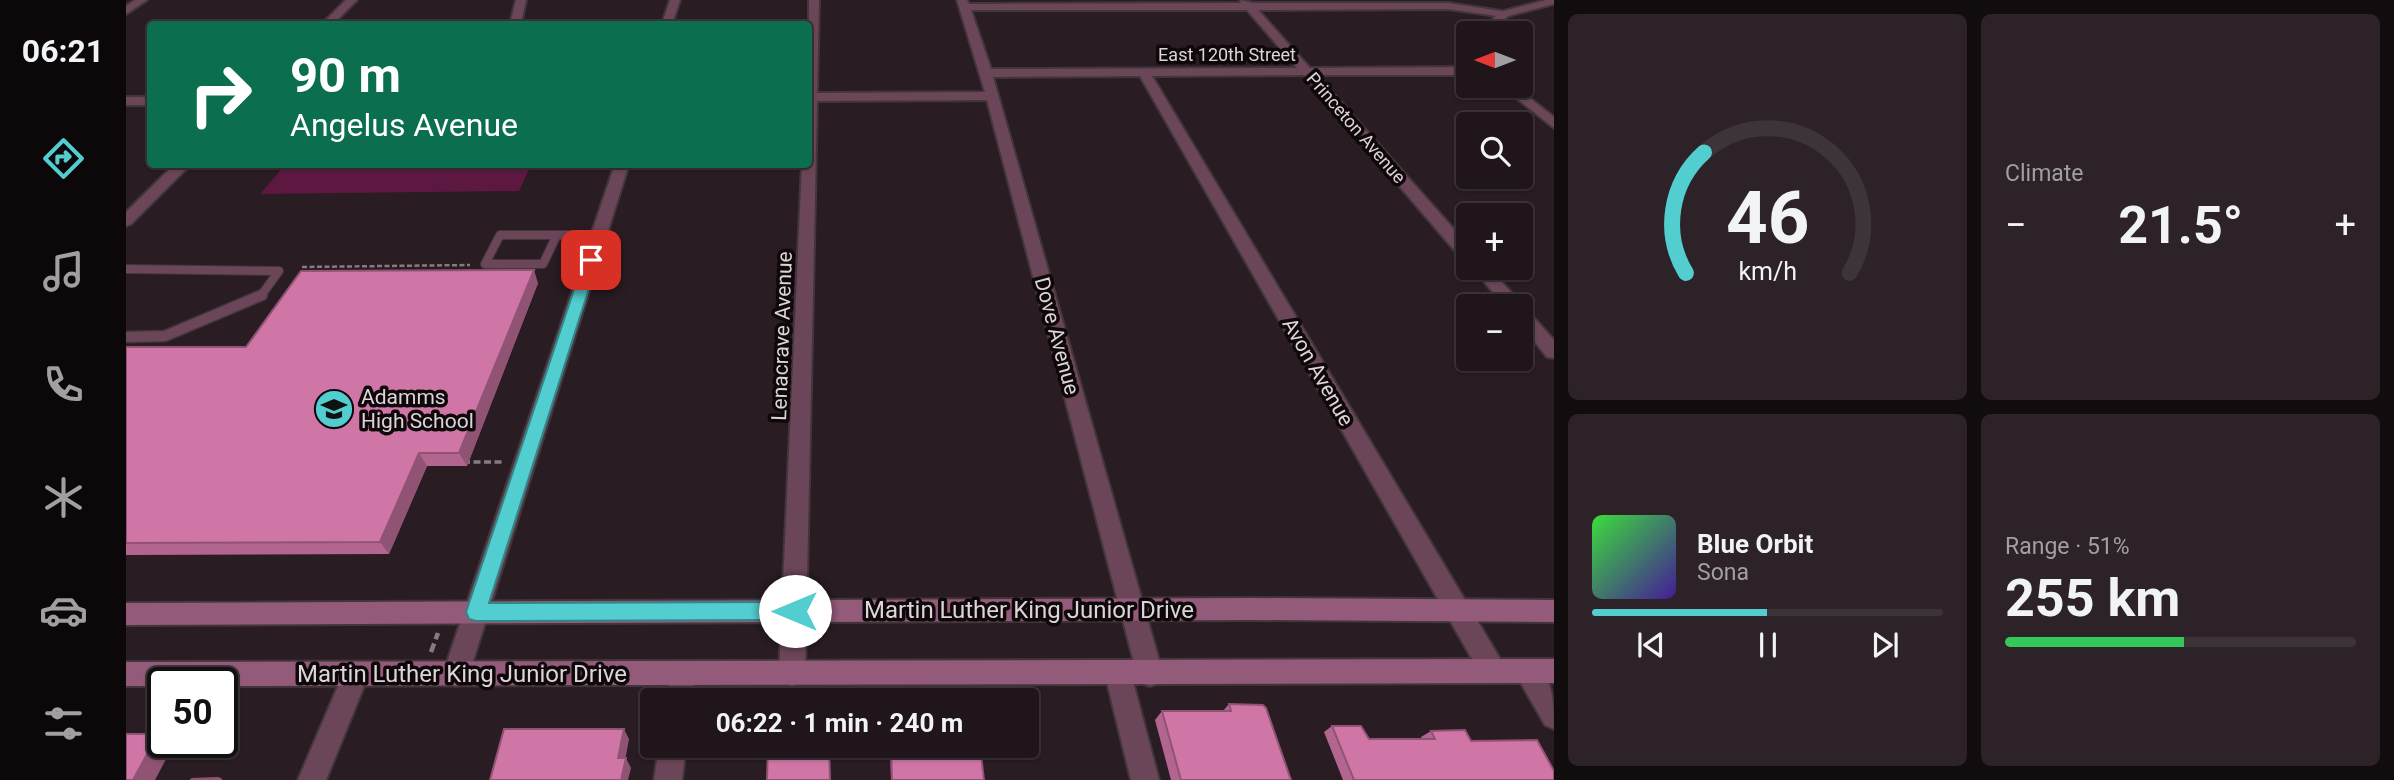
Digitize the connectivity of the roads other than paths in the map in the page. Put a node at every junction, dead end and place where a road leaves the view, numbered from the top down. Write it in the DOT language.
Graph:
graph roads {
  1 [pos="142,0"];
  2 [pos="352,0"];
  3 [pos="521,0"];
  4 [pos="675,0"];
  5 [pos="814,0"];
  6 [pos="1554,1"];
  7 [pos="964,3"];
  8 [pos="1247,3"];
  9 [pos="126,11"];
  10 [pos="1504,14"];
  11 [pos="330,21"];
  12 [pos="517,21"];
  13 [pos="668,21"];
  14 [pos="1497,21"];
  15 [pos="812,65"];
  16 [pos="1456,71"];
  17 [pos="1144,72"];
  18 [pos="1307,72"];
  19 [pos="986,73"];
  20 [pos="991,96"];
  21 [pos="812,97"];
  22 [pos="1522,98"];
  23 [pos="126,101"];
  24 [pos="147,101"];
  25 [pos="1554,124"];
  26 [pos="180,168"];
  27 [pos="621,168"];
  28 [pos="809,168"];
  29 [pos="126,221"];
  30 [pos="556,235"];
  31 [pos="599,235"];
  32 [pos="1456,241"];
  33 [pos="126,269"];
  34 [pos="1491,280"];
  35 [pos="1503,294"];
  36 [pos="1533,328"];
  37 [pos="126,337"];
  38 [pos="1554,352"];
  39 [pos="1132,610"];
  40 [pos="1457,610"];
  41 [pos="795,611"];
  42 [pos="1554,611"];
  43 [pos="476,612"];
  44 [pos="126,614"];
  45 [pos="1493,671"];
  46 [pos="1527,671"];
  47 [pos="1554,671"];
  48 [pos="126,674"];
  49 [pos="356,674"];
  50 [pos="456,674"];
  51 [pos="682,674"];
  52 [pos="792,674"];
  53 [pos="1118,674"];
  54 [pos="1150,674"];
  55 [pos="680,688"];
  56 [pos="1554,716"];
  57 [pos="671,758"];
  58 [pos="312,780"];
  59 [pos="668,780"];
  60 [pos="1146,780"];
  1 -- 9 [label="street"];
  2 -- 11 [label="street"];
  3 -- 12 [label="street"];
  4 -- 13 [label="street"];
  5 -- 15 [label="street, Lenacrave Avenue"];
  6 -- 10 [label="street"];
  7 -- 8 [label="street"];
  7 -- 19 [label="street, Dove Avenue"];
  8 -- 10 [label="street"];
  8 -- 18 [label="street, Princeton Avenue"];
  10 -- 14 [label="street"];
  16 -- 18 [label="street, East 120th Street"];
  17 -- 18 [label="street, East 120th Street"];
  17 -- 19 [label="street, East 120th Street"];
  17 -- 40 [label="street, Avon Avenue"];
  18 -- 32 [label="street, Princeton Avenue"];
  19 -- 20 [label="street, Dove Avenue"];
  20 -- 21 [label="street"];
  20 -- 39 [label="street, Dove Avenue"];
  22 -- 25 [label="street"];
  23 -- 24 [label="street"];
  26 -- 29 [label="street"];
  27 -- 31 [label="street"];
  28 -- 41 [label="street, Lenacrave Avenue"];
  30 -- 30 [label="lane"];
  30 -- 31 [label="lane"];
  31 -- 43 [label="street"];
  33 -- 37 [label="lane"];
  34 -- 35 [label="street"];
  36 -- 38 [label="street"];
  39 -- 40 [label="main road, Martin Luther King Junior Drive"];
  39 -- 41 [label="main road, Martin Luther King Junior Drive"];
  39 -- 54 [label="street, Dove Avenue"];
  40 -- 42 [label="main road, Martin Luther King Junior Drive"];
  40 -- 45 [label="street, Avon Avenue"];
  41 -- 43 [label="main road, Martin Luther King Junior Drive"];
  41 -- 52 [label="street, Lenacrave Avenue"];
  43 -- 44 [label="main road, Martin Luther King Junior Drive"];
  43 -- 50 [label="street"];
  45 -- 46 [label="main road, Martin Luther King Junior Drive"];
  45 -- 54 [label="main road, Martin Luther King Junior Drive"];
  46 -- 47 [label="main road, Martin Luther King Junior Drive"];
  46 -- 56 [label="street"];
  48 -- 49 [label="main road, Martin Luther King Junior Drive"];
  49 -- 50 [label="main road, Martin Luther King Junior Drive"];
  49 -- 58 [label="street"];
  50 -- 51 [label="main road, Martin Luther King Junior Drive"];
  51 -- 52 [label="main road, Martin Luther King Junior Drive"];
  51 -- 55 [label="street"];
  52 -- 53 [label="main road, Martin Luther King Junior Drive"];
  53 -- 54 [label="main road, Martin Luther King Junior Drive"];
  53 -- 60 [label="street"];
  57 -- 59 [label="street"];
}
